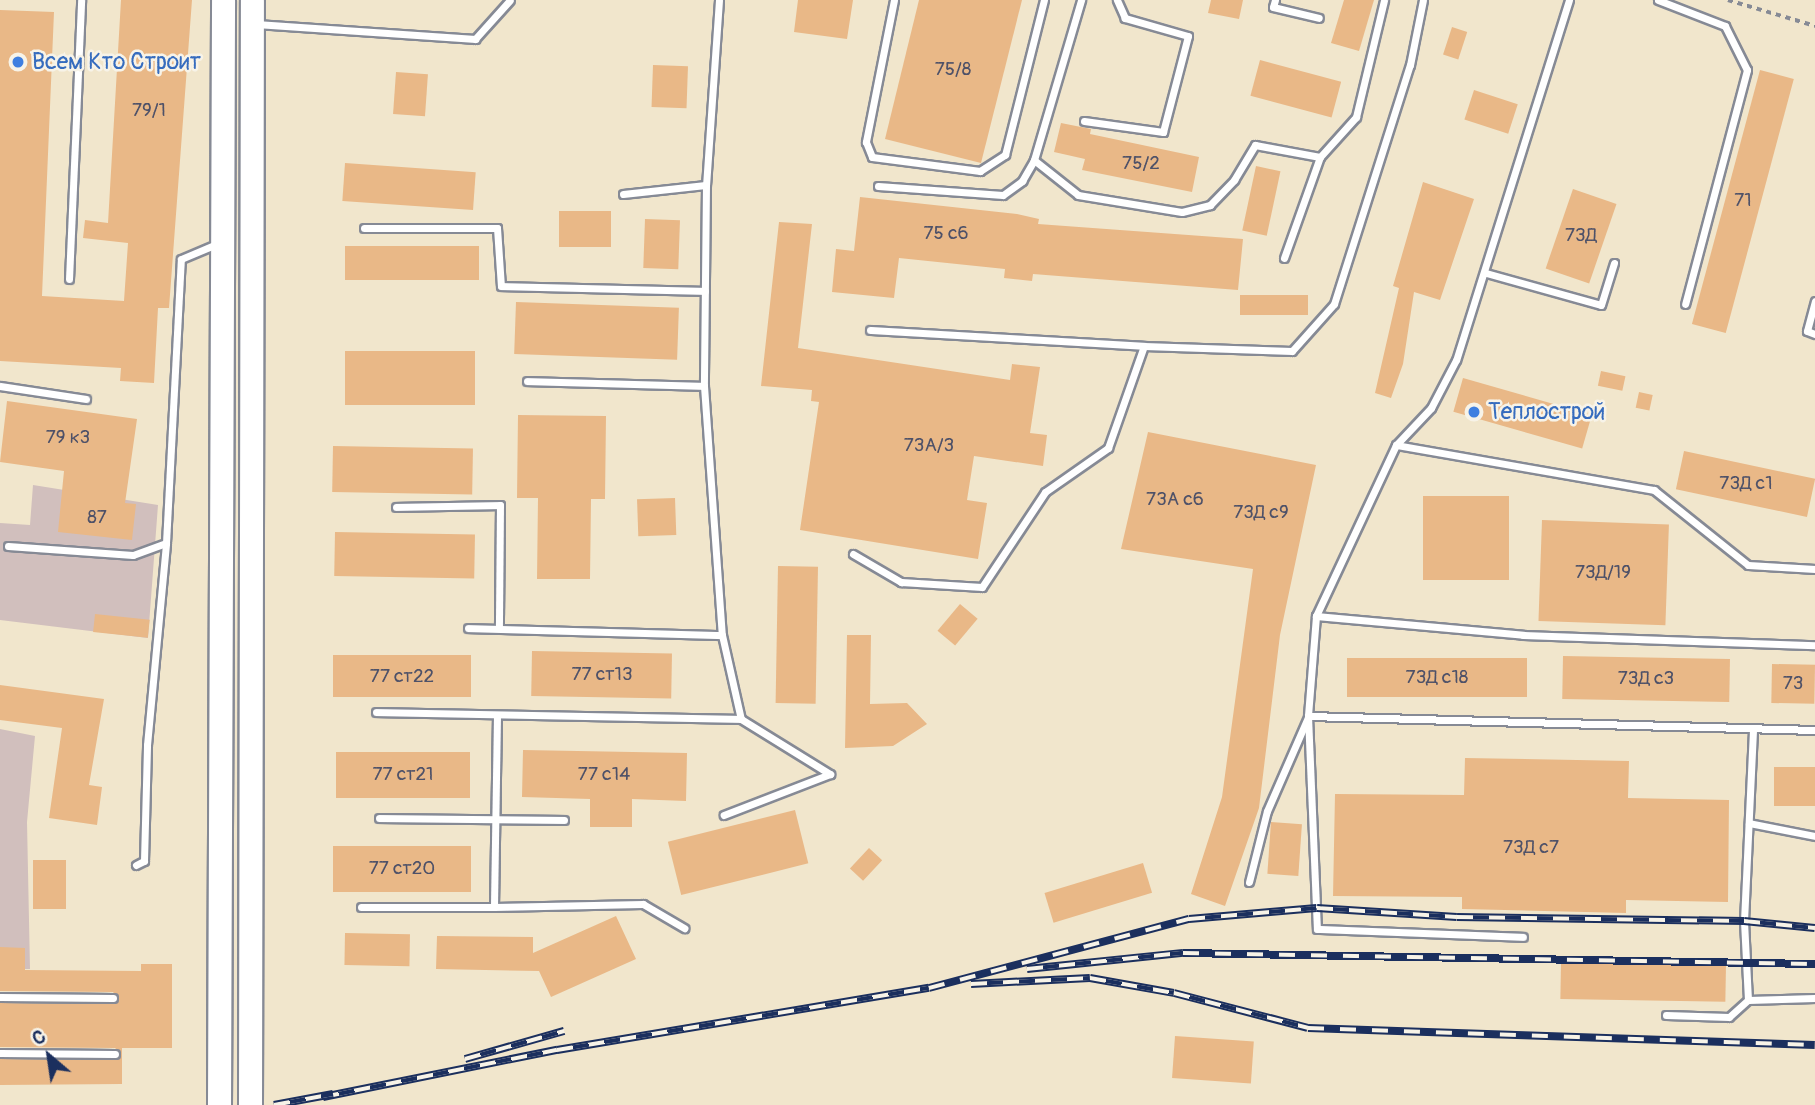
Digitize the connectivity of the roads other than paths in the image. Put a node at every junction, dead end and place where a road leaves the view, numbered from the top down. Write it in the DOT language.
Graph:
graph roads {
  1 [pos="81,0"];
  2 [pos="223,0"];
  3 [pos="252,0"];
  4 [pos="510,0"];
  5 [pos="719,0"];
  6 [pos="894,0"];
  7 [pos="1044,0"];
  8 [pos="1081,0"];
  9 [pos="1117,0"];
  10 [pos="1275,0"];
  11 [pos="1384,0"];
  12 [pos="1423,0"];
  13 [pos="1569,0"];
  14 [pos="1658,0"];
  15 [pos="1319,18"];
  16 [pos="251,23"];
  17 [pos="1084,121"];
  18 [pos="1320,157"];
  19 [pos="1034,160"];
  20 [pos="706,185"];
  21 [pos="878,186"];
  22 [pos="624,194"];
  23 [pos="364,228"];
  24 [pos="222,242"];
  25 [pos="1284,258"];
  26 [pos="1614,263"];
  27 [pos="1486,274"];
  28 [pos="69,279"];
  29 [pos="705,291"];
  30 [pos="1815,301"];
  31 [pos="1685,304"];
  32 [pos="870,330"];
  33 [pos="1815,334"];
  34 [pos="1144,346"];
  35 [pos="527,381"];
  36 [pos="0,386"];
  37 [pos="704,386"];
  38 [pos="86,399"];
  39 [pos="1396,445"];
  40 [pos="396,506"];
  41 [pos="166,543"];
  42 [pos="8,546"];
  43 [pos="853,554"];
  44 [pos="1815,569"];
  45 [pos="1317,616"];
  46 [pos="468,628"];
  47 [pos="499,628"];
  48 [pos="722,635"];
  49 [pos="1815,645"];
  50 [pos="376,712"];
  51 [pos="497,715"];
  52 [pos="1308,716"];
  53 [pos="741,719"];
  54 [pos="1753,728"];
  55 [pos="1815,730"];
  56 [pos="724,815"];
  57 [pos="379,818"];
  58 [pos="494,818"];
  59 [pos="564,820"];
  60 [pos="1749,824"];
  61 [pos="1815,836"];
  62 [pos="136,865"];
  63 [pos="1249,882"];
  64 [pos="361,906"];
  65 [pos="494,907"];
  66 [pos="684,928"];
  67 [pos="1523,937"];
  68 [pos="0,997"];
  69 [pos="113,998"];
  70 [pos="1815,998"];
  71 [pos="1748,1000"];
  72 [pos="1666,1015"];
  73 [pos="0,1053"];
  74 [pos="116,1054"];
  75 [pos="219,1105"];
  76 [pos="250,1105"];
  1 -- 28 [label="lane"];
  2 -- 24 [label="main road"];
  3 -- 16 [label="main road"];
  4 -- 16 [label="lane"];
  5 -- 20 [label="lane"];
  6 -- 7 [label="lane"];
  8 -- 19 [label="lane"];
  9 -- 17 [label="lane"];
  10 -- 15 [label="lane"];
  11 -- 18 [label="lane"];
  12 -- 34 [label="lane"];
  13 -- 27 [label="lane"];
  14 -- 31 [label="lane"];
  16 -- 76 [label="main road"];
  18 -- 19 [label="lane"];
  18 -- 25 [label="lane"];
  19 -- 21 [label="lane"];
  20 -- 22 [label="lane"];
  20 -- 29 [label="lane"];
  23 -- 29 [label="lane"];
  24 -- 41 [label="lane"];
  24 -- 75 [label="main road"];
  26 -- 27 [label="lane"];
  27 -- 39 [label="lane"];
  29 -- 37 [label="lane"];
  30 -- 33 [label="lane"];
  32 -- 34 [label="lane"];
  34 -- 43 [label="lane"];
  35 -- 37 [label="lane"];
  36 -- 38 [label="lane"];
  37 -- 48 [label="lane"];
  39 -- 44 [label="lane"];
  39 -- 45 [label="lane"];
  40 -- 47 [label="lane"];
  41 -- 42 [label="lane"];
  41 -- 62 [label="lane"];
  45 -- 49 [label="lane"];
  45 -- 52 [label="lane"];
  46 -- 47 [label="lane"];
  47 -- 48 [label="lane"];
  48 -- 53 [label="lane"];
  50 -- 51 [label="lane"];
  51 -- 53 [label="lane"];
  51 -- 58 [label="lane"];
  52 -- 54 [label="lane"];
  52 -- 63 [label="lane"];
  52 -- 67 [label="lane"];
  53 -- 56 [label="lane"];
  54 -- 55 [label="lane"];
  54 -- 60 [label="lane"];
  57 -- 58 [label="lane"];
  58 -- 59 [label="lane"];
  58 -- 65 [label="lane"];
  60 -- 61 [label="lane"];
  60 -- 71 [label="lane"];
  64 -- 65 [label="lane"];
  65 -- 66 [label="lane"];
  68 -- 69 [label="lane"];
  70 -- 71 [label="lane"];
  71 -- 72 [label="lane"];
  73 -- 74 [label="lane"];
}
